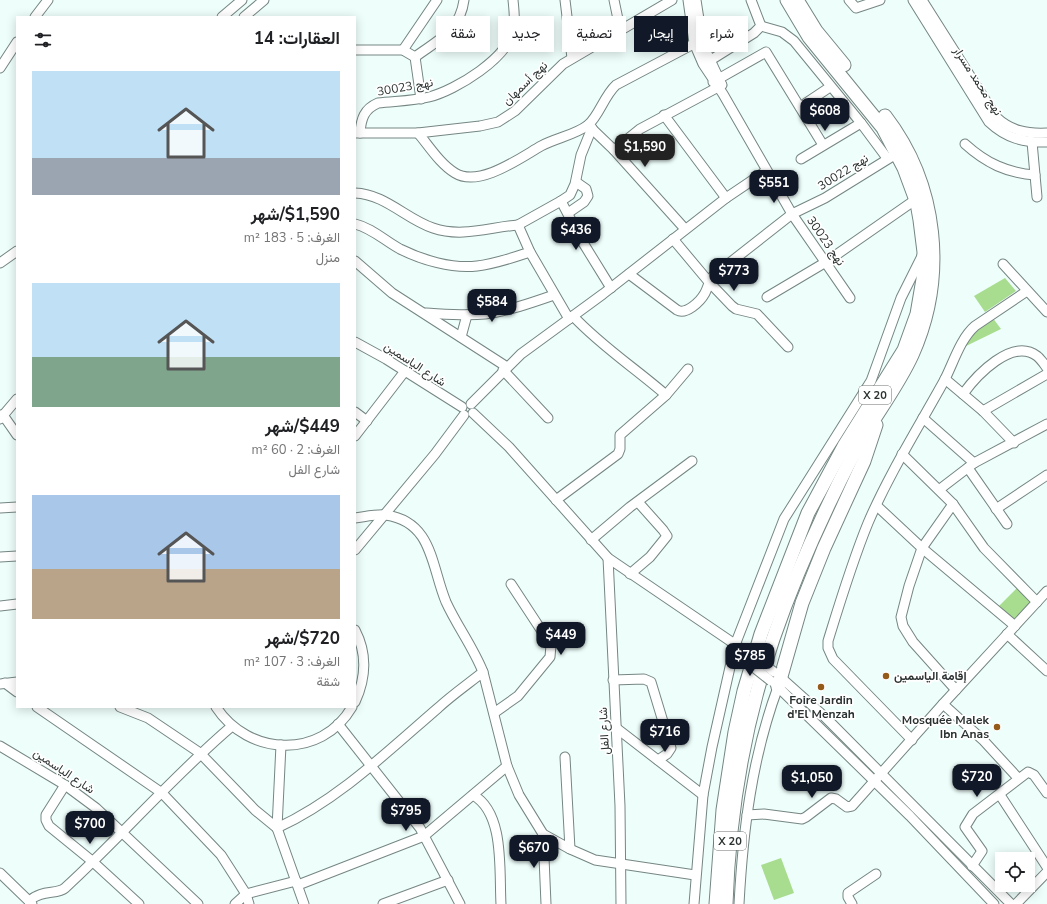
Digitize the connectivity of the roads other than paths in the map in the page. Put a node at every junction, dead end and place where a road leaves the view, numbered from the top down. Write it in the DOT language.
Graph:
graph roads {
  1 [pos="48,0"];
  2 [pos="242,0"];
  3 [pos="264,0"];
  4 [pos="437,0"];
  5 [pos="464,0"];
  6 [pos="513,0"];
  7 [pos="565,0"];
  8 [pos="614,0"];
  9 [pos="672,0"];
  10 [pos="688,0"];
  11 [pos="696,0"];
  12 [pos="751,0"];
  13 [pos="787,0"];
  14 [pos="798,0"];
  15 [pos="880,0"];
  16 [pos="913,0"];
  17 [pos="922,0"];
  18 [pos="853,3"];
  19 [pos="36,16"];
  20 [pos="226,16"];
  21 [pos="245,16"];
  22 [pos="617,16"];
  23 [pos="697,16"];
  24 [pos="626,26"];
  25 [pos="761,26"];
  26 [pos="696,33"];
  27 [pos="696,42"];
  28 [pos="16,44"];
  29 [pos="356,50"];
  30 [pos="403,50"];
  31 [pos="582,52"];
  32 [pos="702,52"];
  33 [pos="415,57"];
  34 [pos="572,58"];
  35 [pos="706,63"];
  36 [pos="0,68"];
  37 [pos="719,85"];
  38 [pos="830,87"];
  39 [pos="421,99"];
  40 [pos="800,107"];
  41 [pos="664,115"];
  42 [pos="861,123"];
  43 [pos="590,127"];
  44 [pos="357,133"];
  45 [pos="418,133"];
  46 [pos="1047,133"];
  47 [pos="1032,142"];
  48 [pos="1047,142"];
  49 [pos="965,144"];
  50 [pos="824,145"];
  51 [pos="614,150"];
  52 [pos="896,153"];
  53 [pos="801,159"];
  54 [pos="766,171"];
  55 [pos="1035,175"];
  56 [pos="576,182"];
  57 [pos="356,193"];
  58 [pos="1038,197"];
  59 [pos="726,198"];
  60 [pos="915,200"];
  61 [pos="561,201"];
  62 [pos="568,213"];
  63 [pos="792,214"];
  64 [pos="356,224"];
  65 [pos="518,225"];
  66 [pos="685,229"];
  67 [pos="673,239"];
  68 [pos="16,252"];
  69 [pos="530,252"];
  70 [pos="924,252"];
  71 [pos="356,262"];
  72 [pos="826,262"];
  73 [pos="0,263"];
  74 [pos="1003,264"];
  75 [pos="629,274"];
  76 [pos="709,282"];
  77 [pos="611,288"];
  78 [pos="1027,291"];
  79 [pos="554,295"];
  80 [pos="767,297"];
  81 [pos="850,298"];
  82 [pos="1047,312"];
  83 [pos="424,313"];
  84 [pos="467,315"];
  85 [pos="571,317"];
  86 [pos="461,337"];
  87 [pos="356,343"];
  88 [pos="788,347"];
  89 [pos="505,368"];
  90 [pos="1047,368"];
  91 [pos="688,369"];
  92 [pos="405,371"];
  93 [pos="1047,374"];
  94 [pos="945,379"];
  95 [pos="964,394"];
  96 [pos="666,395"];
  97 [pos="16,400"];
  98 [pos="468,410"];
  99 [pos="879,410"];
  100 [pos="983,411"];
  101 [pos="356,413"];
  102 [pos="1,416"];
  103 [pos="548,418"];
  104 [pos="923,418"];
  105 [pos="367,421"];
  106 [pos="1047,424"];
  107 [pos="16,434"];
  108 [pos="356,435"];
  109 [pos="1014,443"];
  110 [pos="902,454"];
  111 [pos="692,462"];
  112 [pos="971,466"];
  113 [pos="1047,475"];
  114 [pos="940,489"];
  115 [pos="556,500"];
  116 [pos="638,502"];
  117 [pos="954,504"];
  118 [pos="877,506"];
  119 [pos="16,507"];
  120 [pos="0,508"];
  121 [pos="996,510"];
  122 [pos="385,515"];
  123 [pos="356,518"];
  124 [pos="1007,524"];
  125 [pos="591,540"];
  126 [pos="922,548"];
  127 [pos="356,549"];
  128 [pos="16,556"];
  129 [pos="0,557"];
  130 [pos="608,558"];
  131 [pos="630,574"];
  132 [pos="511,584"];
  133 [pos="1047,591"];
  134 [pos="1038,600"];
  135 [pos="16,604"];
  136 [pos="1047,605"];
  137 [pos="0,606"];
  138 [pos="1015,626"];
  139 [pos="356,633"];
  140 [pos="1007,634"];
  141 [pos="735,645"];
  142 [pos="1047,671"];
  143 [pos="483,672"];
  144 [pos="776,679"];
  145 [pos="613,680"];
  146 [pos="16,682"];
  147 [pos="2,684"];
  148 [pos="956,690"];
  149 [pos="16,691"];
  150 [pos="356,699"];
  151 [pos="943,704"];
  152 [pos="38,708"];
  153 [pos="123,708"];
  154 [pos="217,708"];
  155 [pos="351,708"];
  156 [pos="494,713"];
  157 [pos="338,724"];
  158 [pos="232,726"];
  159 [pos="615,727"];
  160 [pos="912,740"];
  161 [pos="0,746"];
  162 [pos="281,746"];
  163 [pos="200,753"];
  164 [pos="565,757"];
  165 [pos="658,760"];
  166 [pos="371,766"];
  167 [pos="507,766"];
  168 [pos="881,774"];
  169 [pos="1018,778"];
  170 [pos="874,782"];
  171 [pos="738,784"];
  172 [pos="65,785"];
  173 [pos="162,793"];
  174 [pos="1047,793"];
  175 [pos="473,795"];
  176 [pos="703,795"];
  177 [pos="1000,795"];
  178 [pos="747,815"];
  179 [pos="277,828"];
  180 [pos="123,832"];
  181 [pos="543,834"];
  182 [pos="424,836"];
  183 [pos="570,849"];
  184 [pos="92,861"];
  185 [pos="622,864"];
  186 [pos="972,866"];
  187 [pos="717,871"];
  188 [pos="1047,872"];
  189 [pos="0,873"];
  190 [pos="876,874"];
  191 [pos="695,875"];
  192 [pos="448,880"];
  193 [pos="297,883"];
  194 [pos="246,894"];
  195 [pos="30,903"];
  196 [pos="140,904"];
  197 [pos="198,904"];
  198 [pos="235,904"];
  199 [pos="249,904"];
  200 [pos="304,904"];
  201 [pos="383,904"];
  202 [pos="460,904"];
  203 [pos="501,904"];
  204 [pos="546,904"];
  205 [pos="621,904"];
  206 [pos="694,904"];
  207 [pos="707,904"];
  208 [pos="716,904"];
  209 [pos="726,904"];
  210 [pos="732,904"];
  211 [pos="739,904"];
  212 [pos="852,904"];
  213 [pos="994,904"];
  214 [pos="1011,904"];
  215 [pos="1016,904"];
  1 -- 19 [label="street"];
  2 -- 20 [label="street"];
  3 -- 21 [label="street"];
  4 -- 30 [label="street"];
  5 -- 33 [label="street"];
  6 -- 39 [label="street, نهج 30023"];
  7 -- 34 [label="street"];
  8 -- 22 [label="street"];
  9 -- 24 [label="street, نهج أسمهان"];
  10 -- 26 [label="street, نهج 30023"];
  11 -- 23 [label="street, نهج 30023"];
  12 -- 25 [label="street"];
  13 -- 52 [label="highway, X 20"];
  14 -- 52 [label="highway, X 20"];
  15 -- 18 [label="street"];
  16 -- 47 [label="street, نهج محمد مسرار"];
  17 -- 46 [label="street, نهج محمد مسرار"];
  25 -- 35 [label="street"];
  25 -- 38 [label="street"];
  27 -- 43 [label="street"];
  28 -- 36 [label="street"];
  29 -- 30 [label="street"];
  30 -- 33 [label="street"];
  31 -- 34 [label="street, نهج أسمهان"];
  32 -- 35 [label="street, نهج 30023"];
  33 -- 39 [label="street"];
  34 -- 45 [label="street, نهج أسمهان"];
  35 -- 37 [label="street, نهج 30023"];
  37 -- 40 [label="street"];
  37 -- 41 [label="street"];
  37 -- 54 [label="street, نهج 30023"];
  38 -- 40 [label="street"];
  38 -- 42 [label="street"];
  39 -- 44 [label="street, نهج 30023"];
  40 -- 50 [label="street"];
  41 -- 51 [label="street"];
  41 -- 59 [label="street"];
  42 -- 50 [label="street"];
  42 -- 52 [label="street"];
  43 -- 45 [label="street"];
  43 -- 51 [label="street"];
  43 -- 56 [label="street"];
  44 -- 45 [label="street, نهج أسمهان"];
  47 -- 48 [label="street, نهج محمد مسرار"];
  47 -- 55 [label="street"];
  49 -- 55 [label="street"];
  50 -- 53 [label="street"];
  51 -- 66 [label="street"];
  52 -- 60 [label="highway, X 20"];
  52 -- 63 [label="street, نهج 30022"];
  52 -- 99 [label="highway, X 20"];
  54 -- 59 [label="street"];
  54 -- 63 [label="street, نهج 30023"];
  55 -- 58 [label="street"];
  56 -- 61 [label="street"];
  56 -- 62 [label="street"];
  57 -- 65 [label="street"];
  59 -- 66 [label="street"];
  60 -- 70 [label="highway, X 20"];
  60 -- 72 [label="street"];
  61 -- 62 [label="street"];
  61 -- 65 [label="street"];
  62 -- 77 [label="street"];
  63 -- 72 [label="street, نهج 30023"];
  63 -- 76 [label="street, نهج 30022"];
  64 -- 69 [label="street"];
  65 -- 69 [label="street"];
  66 -- 67 [label="street"];
  67 -- 75 [label="street"];
  67 -- 76 [label="street"];
  68 -- 73 [label="street"];
  69 -- 79 [label="street"];
  70 -- 141 [label="street"];
  70 -- 187 [label="highway, X 20"];
  71 -- 83 [label="street"];
  72 -- 80 [label="street"];
  72 -- 81 [label="street, نهج 30023"];
  74 -- 78 [label="street"];
  75 -- 76 [label="street, نهج 30022"];
  75 -- 77 [label="street"];
  76 -- 88 [label="street"];
  77 -- 85 [label="street"];
  78 -- 82 [label="street"];
  78 -- 94 [label="street"];
  79 -- 84 [label="street"];
  79 -- 85 [label="street"];
  83 -- 84 [label="street"];
  83 -- 86 [label="street"];
  84 -- 86 [label="street"];
  85 -- 89 [label="street"];
  85 -- 96 [label="street"];
  86 -- 89 [label="street"];
  87 -- 92 [label="street, شارع الياسمين"];
  89 -- 98 [label="street"];
  89 -- 103 [label="street"];
  90 -- 95 [label="street"];
  91 -- 96 [label="street"];
  92 -- 98 [label="street, شارع الياسمين"];
  92 -- 105 [label="street"];
  93 -- 100 [label="street"];
  94 -- 95 [label="street"];
  94 -- 104 [label="street"];
  95 -- 100 [label="street"];
  96 -- 115 [label="street"];
  97 -- 102 [label="street"];
  98 -- 115 [label="street, شارع الياسمين"];
  98 -- 122 [label="street"];
  99 -- 144 [label="highway"];
  99 -- 171 [label="highway, X 20"];
  100 -- 109 [label="street"];
  101 -- 105 [label="street"];
  102 -- 107 [label="street"];
  104 -- 110 [label="street"];
  104 -- 112 [label="street"];
  105 -- 108 [label="street"];
  106 -- 109 [label="street"];
  109 -- 112 [label="street"];
  110 -- 114 [label="street"];
  110 -- 118 [label="street"];
  111 -- 116 [label="street"];
  112 -- 114 [label="street"];
  112 -- 121 [label="street"];
  113 -- 121 [label="street"];
  114 -- 117 [label="street"];
  115 -- 125 [label="street, شارع الياسمين"];
  116 -- 125 [label="street"];
  116 -- 131 [label="street"];
  117 -- 126 [label="street"];
  117 -- 134 [label="street"];
  118 -- 126 [label="street"];
  118 -- 160 [label="street"];
  119 -- 120 [label="street"];
  121 -- 124 [label="street"];
  122 -- 123 [label="street"];
  122 -- 127 [label="street"];
  122 -- 143 [label="street"];
  125 -- 130 [label="street, شارع الياسمين"];
  126 -- 138 [label="street"];
  126 -- 148 [label="street"];
  128 -- 129 [label="street"];
  130 -- 131 [label="street, شارع الياسمين"];
  130 -- 145 [label="street, شارع الفل"];
  131 -- 141 [label="street, شارع الياسمين"];
  132 -- 156 [label="street"];
  133 -- 134 [label="street"];
  134 -- 136 [label="street"];
  134 -- 138 [label="street"];
  135 -- 137 [label="street"];
  138 -- 140 [label="street"];
  139 -- 150 [label="street"];
  140 -- 142 [label="street"];
  140 -- 148 [label="street"];
  141 -- 144 [label="street, شارع الياسمين, bridge"];
  141 -- 144 [label="street, bridge"];
  141 -- 176 [label="street"];
  143 -- 156 [label="street"];
  143 -- 166 [label="street"];
  144 -- 168 [label="street"];
  144 -- 170 [label="street"];
  144 -- 178 [label="street"];
  145 -- 159 [label="street, شارع الفل"];
  145 -- 165 [label="street"];
  146 -- 147 [label="street"];
  147 -- 149 [label="street"];
  148 -- 151 [label="street"];
  151 -- 160 [label="street"];
  151 -- 169 [label="street"];
  152 -- 173 [label="street"];
  153 -- 163 [label="street"];
  154 -- 158 [label="street"];
  155 -- 157 [label="street"];
  156 -- 167 [label="street"];
  157 -- 162 [label="street"];
  157 -- 166 [label="street"];
  158 -- 162 [label="street"];
  158 -- 163 [label="street"];
  159 -- 165 [label="street"];
  159 -- 185 [label="street, شارع الفل"];
  160 -- 168 [label="street"];
  161 -- 172 [label="street, شارع الياسمين"];
  162 -- 179 [label="street"];
  163 -- 173 [label="street"];
  163 -- 179 [label="street"];
  164 -- 183 [label="street"];
  165 -- 176 [label="street"];
  166 -- 179 [label="street"];
  166 -- 182 [label="street"];
  167 -- 175 [label="street"];
  167 -- 181 [label="street"];
  168 -- 170 [label="street"];
  168 -- 186 [label="street"];
  169 -- 174 [label="street"];
  169 -- 177 [label="street"];
  170 -- 178 [label="street"];
  170 -- 213 [label="street"];
  171 -- 209 [label="highway, X 20"];
  171 -- 210 [label="highway"];
  172 -- 180 [label="street, شارع الياسمين"];
  172 -- 184 [label="street"];
  173 -- 180 [label="street"];
  173 -- 194 [label="street"];
  175 -- 182 [label="street"];
  175 -- 203 [label="street"];
  176 -- 191 [label="street"];
  177 -- 186 [label="street"];
  177 -- 188 [label="street"];
  178 -- 211 [label="street"];
  179 -- 193 [label="street"];
  180 -- 184 [label="street"];
  180 -- 197 [label="street, شارع الياسمين"];
  181 -- 183 [label="street"];
  181 -- 204 [label="street"];
  182 -- 192 [label="street"];
  182 -- 193 [label="street"];
  183 -- 185 [label="street"];
  184 -- 195 [label="street"];
  184 -- 196 [label="street"];
  185 -- 191 [label="street"];
  185 -- 205 [label="street, شارع الفل"];
  186 -- 214 [label="street"];
  187 -- 207 [label="highway"];
  187 -- 208 [label="highway, X 20"];
  188 -- 215 [label="street"];
  189 -- 195 [label="street"];
  190 -- 212 [label="street"];
  191 -- 206 [label="street"];
  192 -- 201 [label="street"];
  192 -- 202 [label="street"];
  193 -- 194 [label="street"];
  193 -- 200 [label="street"];
  194 -- 198 [label="street"];
  194 -- 199 [label="street"];
}
